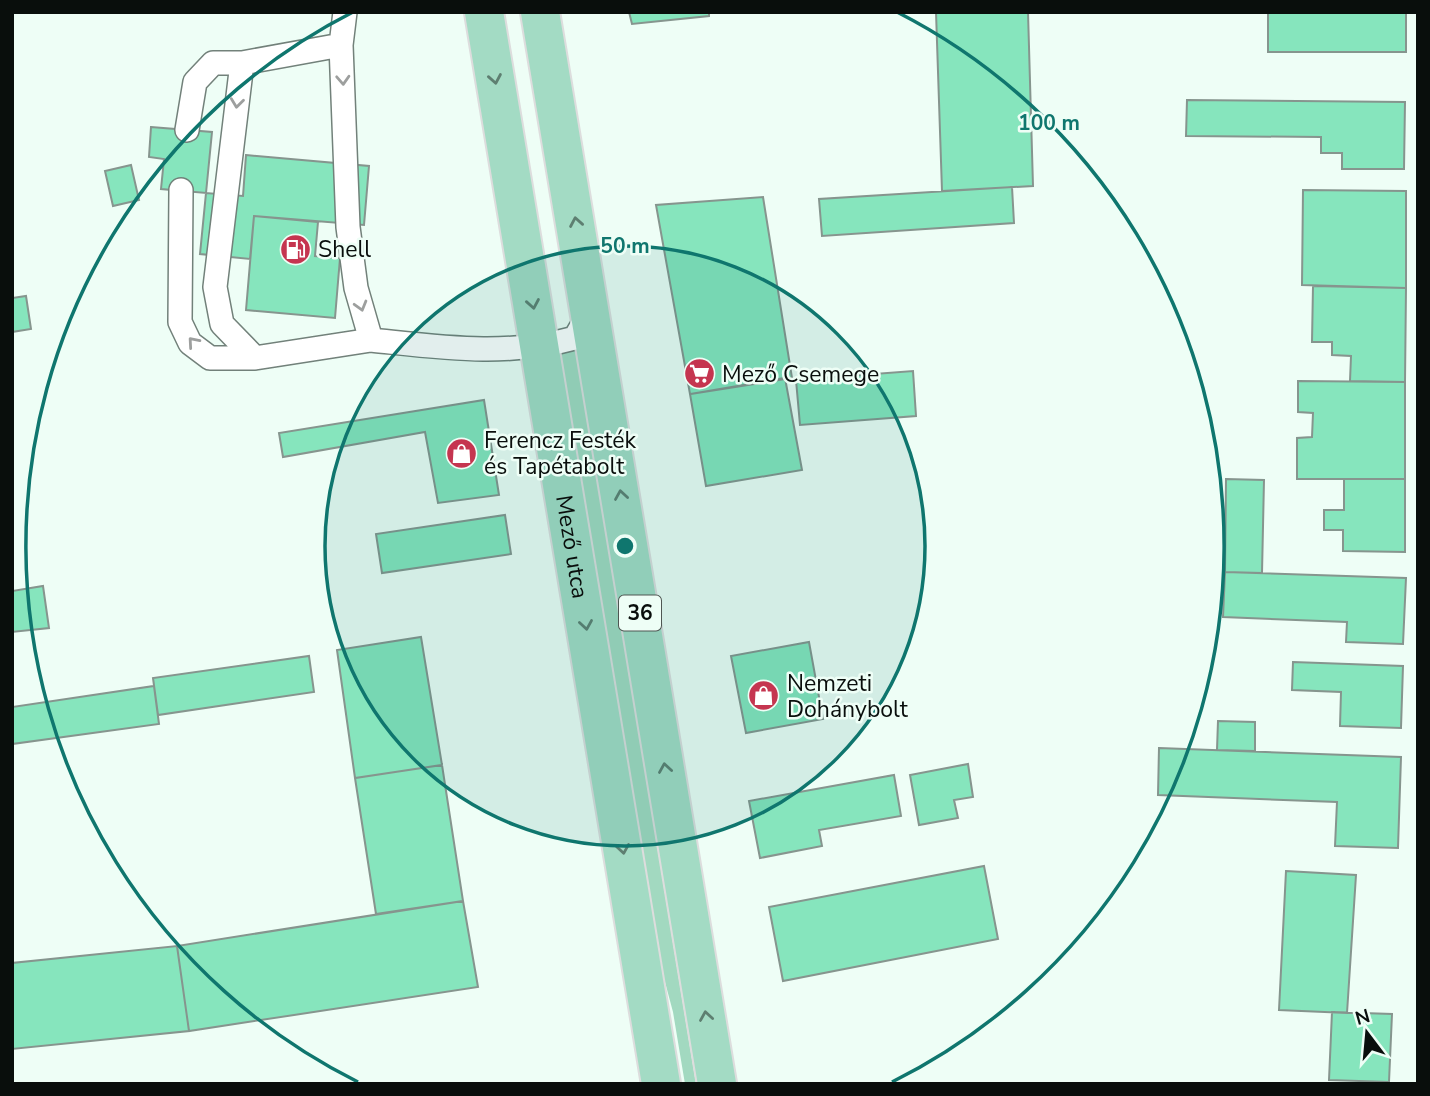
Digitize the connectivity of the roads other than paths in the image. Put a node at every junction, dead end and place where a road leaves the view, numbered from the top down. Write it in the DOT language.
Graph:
graph roads {
  1 [pos="345,12"];
  2 [pos="484,12"];
  3 [pos="540,12"];
  4 [pos="341,45"];
  5 [pos="242,63"];
  6 [pos="187,130"];
  7 [pos="181,191"];
  8 [pos="590,312"];
  9 [pos="371,340"];
  10 [pos="541,346"];
  11 [pos="255,358"];
  12 [pos="662,1084"];
  13 [pos="717,1084"];
  1 -- 4 [label="lane"];
  2 -- 10 [label="main road, Mező utca / 36, one-way"];
  8 -- 3 [label="main road, 36, one-way"];
  4 -- 5 [label="lane"];
  4 -- 9 [label="lane, one-way"];
  5 -- 6 [label="lane"];
  5 -- 11 [label="lane, one-way"];
  11 -- 7 [label="lane, one-way"];
  8 -- 10 [label="lane"];
  13 -- 8 [label="main road, 36, one-way"];
  9 -- 10 [label="lane"];
  9 -- 11 [label="lane"];
  10 -- 12 [label="main road, Mező utca / 36, one-way"];
}
